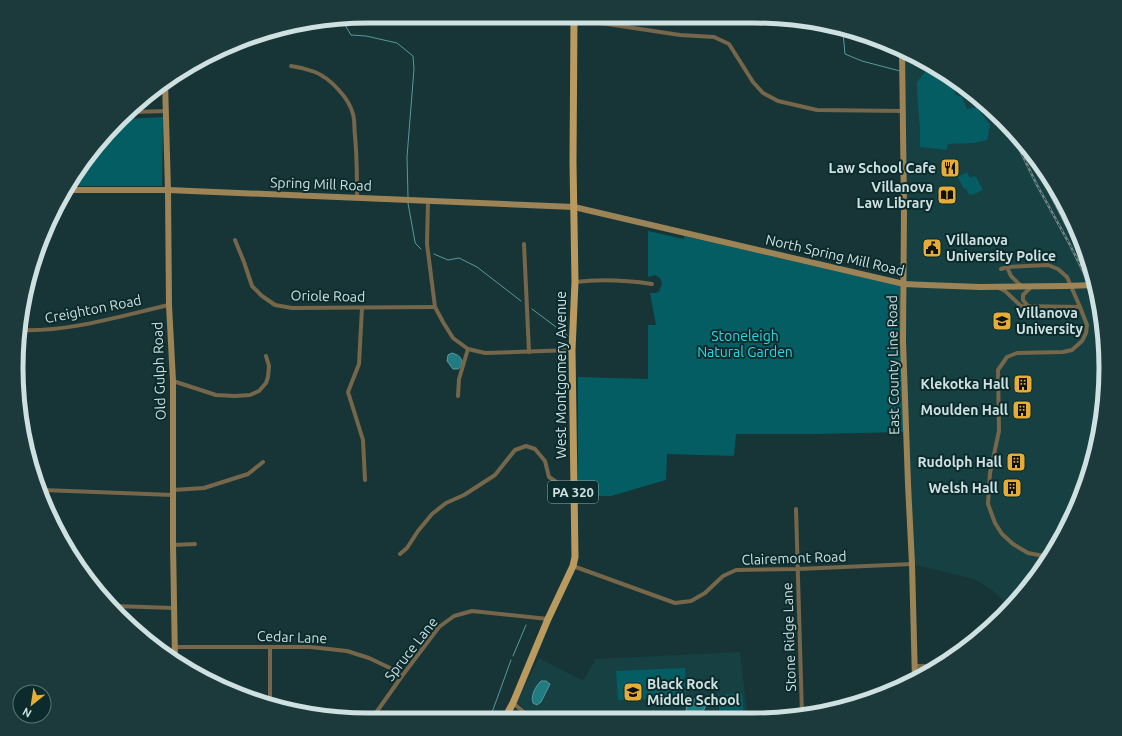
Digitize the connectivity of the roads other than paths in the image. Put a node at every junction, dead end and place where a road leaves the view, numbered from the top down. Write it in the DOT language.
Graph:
graph roads {
  1 [pos="574,23"];
  2 [pos="605,23"];
  3 [pos="902,57"];
  4 [pos="291,66"];
  5 [pos="165,89"];
  6 [pos="166,111"];
  7 [pos="902,111"];
  8 [pos="138,112"];
  9 [pos="72,190"];
  10 [pos="168,190"];
  11 [pos="357,198"];
  12 [pos="428,200"];
  13 [pos="574,207"];
  14 [pos="235,240"];
  15 [pos="524,244"];
  16 [pos="1008,267"];
  17 [pos="1001,269"];
  18 [pos="575,282"];
  19 [pos="652,284"];
  20 [pos="904,284"];
  21 [pos="1088,285"];
  22 [pos="1032,286"];
  23 [pos="994,287"];
  24 [pos="1021,287"];
  25 [pos="168,306"];
  26 [pos="1029,306"];
  27 [pos="435,307"];
  28 [pos="1080,307"];
  29 [pos="362,308"];
  30 [pos="25,330"];
  31 [pos="468,349"];
  32 [pos="572,350"];
  33 [pos="529,352"];
  34 [pos="266,356"];
  35 [pos="173,381"];
  36 [pos="458,396"];
  37 [pos="263,462"];
  38 [pos="365,480"];
  39 [pos="573,484"];
  40 [pos="45,490"];
  41 [pos="173,492"];
  42 [pos="796,510"];
  43 [pos="195,544"];
  44 [pos="173,545"];
  45 [pos="400,554"];
  46 [pos="1043,556"];
  47 [pos="912,564"];
  48 [pos="573,566"];
  49 [pos="798,569"];
  50 [pos="119,606"];
  51 [pos="174,608"];
  52 [pos="548,619"];
  53 [pos="175,647"];
  54 [pos="270,647"];
  55 [pos="175,654"];
  56 [pos="915,666"];
  57 [pos="928,666"];
  58 [pos="915,673"];
  59 [pos="402,676"];
  60 [pos="270,699"];
  61 [pos="513,703"];
  62 [pos="802,709"];
  63 [pos="376,713"];
  64 [pos="508,713"];
  65 [pos="525,713"];
  1 -- 13 [label="main road, West Montgomery Avenue"];
  2 -- 7 [label="street"];
  3 -- 7 [label="street, East County Line Road"];
  4 -- 11 [label="street"];
  5 -- 6 [label="street, Old Gulph Road"];
  6 -- 8 [label="street"];
  6 -- 10 [label="street, Old Gulph Road"];
  7 -- 20 [label="street, East County Line Road"];
  9 -- 10 [label="street, Spring Mill Road"];
  10 -- 11 [label="street, Spring Mill Road"];
  10 -- 25 [label="street, Old Gulph Road"];
  11 -- 12 [label="street, Spring Mill Road"];
  12 -- 13 [label="street, Spring Mill Road"];
  12 -- 27 [label="street"];
  13 -- 18 [label="main road, West Montgomery Avenue / PA 320"];
  13 -- 20 [label="street, North Spring Mill Road"];
  14 -- 29 [label="street, Oriole Road"];
  15 -- 33 [label="street"];
  16 -- 17 [label="street"];
  16 -- 24 [label="street"];
  16 -- 28 [label="street"];
  18 -- 19 [label="street"];
  18 -- 32 [label="main road, West Montgomery Avenue / PA 320"];
  20 -- 23 [label="street, North Spring Mill Road"];
  20 -- 47 [label="street, East County Line Road"];
  21 -- 22 [label="street, North Spring Mill Road, bridge"];
  22 -- 24 [label="street, North Spring Mill Road"];
  22 -- 26 [label="street"];
  23 -- 24 [label="street, North Spring Mill Road"];
  23 -- 26 [label="street"];
  25 -- 30 [label="street, Creighton Road"];
  25 -- 35 [label="street, Old Gulph Road"];
  26 -- 28 [label="street"];
  27 -- 29 [label="street, Oriole Road"];
  27 -- 31 [label="street"];
  28 -- 46 [label="street"];
  29 -- 38 [label="street"];
  31 -- 33 [label="street"];
  31 -- 36 [label="street"];
  32 -- 33 [label="street"];
  32 -- 39 [label="main road, West Montgomery Avenue / PA 320"];
  34 -- 35 [label="street"];
  35 -- 41 [label="street, Old Gulph Road"];
  37 -- 41 [label="street"];
  39 -- 45 [label="street"];
  39 -- 48 [label="main road, West Montgomery Avenue / PA 320"];
  40 -- 41 [label="street"];
  41 -- 44 [label="street, Old Gulph Road"];
  42 -- 49 [label="street, Stone Ridge Lane"];
  43 -- 44 [label="street"];
  44 -- 51 [label="street, Old Gulph Road"];
  47 -- 49 [label="street, Clairemont Road"];
  47 -- 56 [label="street, East County Line Road"];
  48 -- 49 [label="street, Clairemont Road"];
  48 -- 52 [label="main road, West Montgomery Avenue / PA 320"];
  49 -- 62 [label="street, Stone Ridge Lane"];
  50 -- 51 [label="street"];
  51 -- 53 [label="street, Old Gulph Road"];
  52 -- 59 [label="street, Spruce Lane"];
  52 -- 61 [label="main road, West Montgomery Avenue / PA 320"];
  53 -- 54 [label="street, Cedar Lane"];
  53 -- 55 [label="street, Old Gulph Road"];
  54 -- 59 [label="street, Cedar Lane"];
  54 -- 60 [label="street"];
  56 -- 57 [label="street"];
  56 -- 58 [label="street, East County Line Road"];
  59 -- 63 [label="street, Spruce Lane"];
  61 -- 64 [label="main road, West Montgomery Avenue / PA 320"];
  61 -- 65 [label="street"];
}
